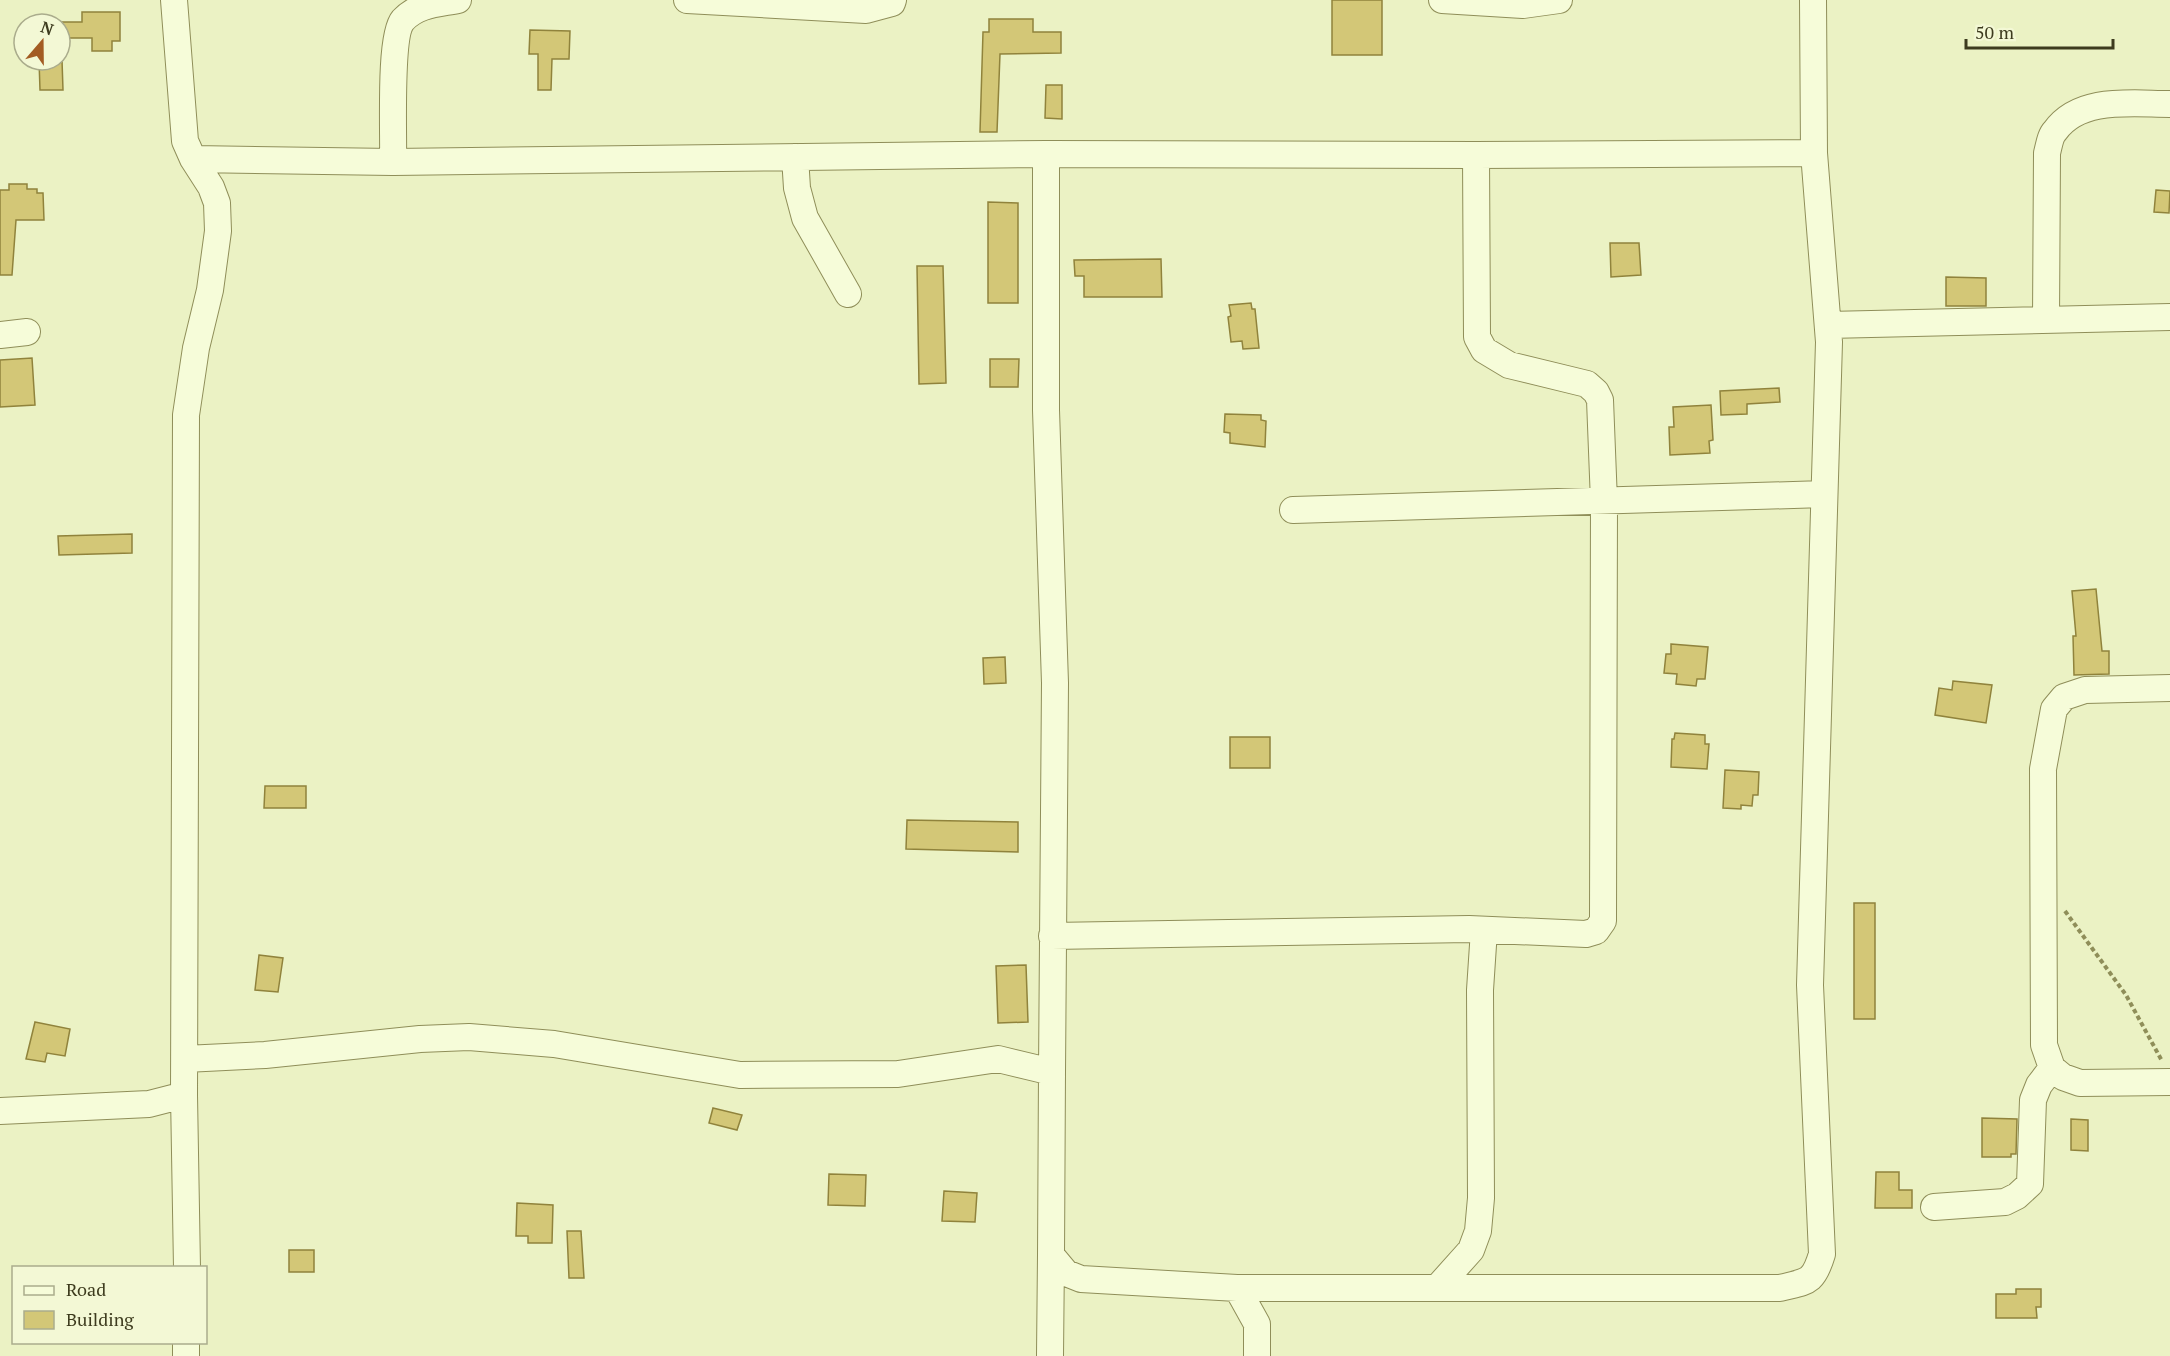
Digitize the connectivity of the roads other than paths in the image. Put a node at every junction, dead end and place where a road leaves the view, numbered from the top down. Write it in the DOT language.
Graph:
graph roads {
  1 [pos="174,0"];
  2 [pos="458,0"];
  3 [pos="687,0"];
  4 [pos="893,0"];
  5 [pos="1442,0"];
  6 [pos="1559,0"];
  7 [pos="1813,0"];
  8 [pos="2170,104"];
  9 [pos="1814,153"];
  10 [pos="1046,154"];
  11 [pos="1476,155"];
  12 [pos="795,157"];
  13 [pos="193,159"];
  14 [pos="393,162"];
  15 [pos="848,294"];
  16 [pos="2170,317"];
  17 [pos="2046,320"];
  18 [pos="1828,325"];
  19 [pos="27,332"];
  20 [pos="0,334"];
  21 [pos="1824,494"];
  22 [pos="1604,502"];
  23 [pos="1293,510"];
  24 [pos="2170,688"];
  25 [pos="1484,930"];
  26 [pos="1052,936"];
  27 [pos="185,1059"];
  28 [pos="2052,1068"];
  29 [pos="1052,1072"];
  30 [pos="2167,1074"];
  31 [pos="184,1095"];
  32 [pos="0,1111"];
  33 [pos="1934,1207"];
  34 [pos="1051,1255"];
  35 [pos="187,1266"];
  36 [pos="1237,1288"];
  37 [pos="1285,1288"];
  38 [pos="1437,1288"];
  39 [pos="1257,1324"];
  40 [pos="1050,1356"];
  41 [pos="1257,1356"];
  1 -- 13 [label="street"];
  2 -- 14 [label="street"];
  3 -- 4 [label="street"];
  5 -- 6 [label="street"];
  7 -- 9 [label="street"];
  8 -- 17 [label="street"];
  9 -- 11 [label="street"];
  9 -- 18 [label="street"];
  10 -- 11 [label="street"];
  10 -- 12 [label="street"];
  10 -- 26 [label="street"];
  11 -- 22 [label="street"];
  12 -- 14 [label="street"];
  12 -- 15 [label="street"];
  13 -- 14 [label="street"];
  13 -- 27 [label="street"];
  16 -- 17 [label="street"];
  17 -- 18 [label="street"];
  18 -- 21 [label="street"];
  19 -- 20 [label="street"];
  21 -- 22 [label="street"];
  21 -- 38 [label="street"];
  22 -- 23 [label="street"];
  22 -- 25 [label="street"];
  24 -- 28 [label="street"];
  25 -- 26 [label="street"];
  25 -- 38 [label="street"];
  26 -- 29 [label="street"];
  27 -- 29 [label="street"];
  27 -- 31 [label="street"];
  28 -- 30 [label="street"];
  28 -- 33 [label="street"];
  29 -- 34 [label="street"];
  31 -- 32 [label="street"];
  31 -- 35 [label="street"];
  34 -- 36 [label="street"];
  34 -- 40 [label="street"];
  36 -- 37 [label="street"];
  36 -- 39 [label="street"];
  37 -- 38 [label="street"];
  37 -- 39 [label="street"];
  39 -- 41 [label="street"];
}
